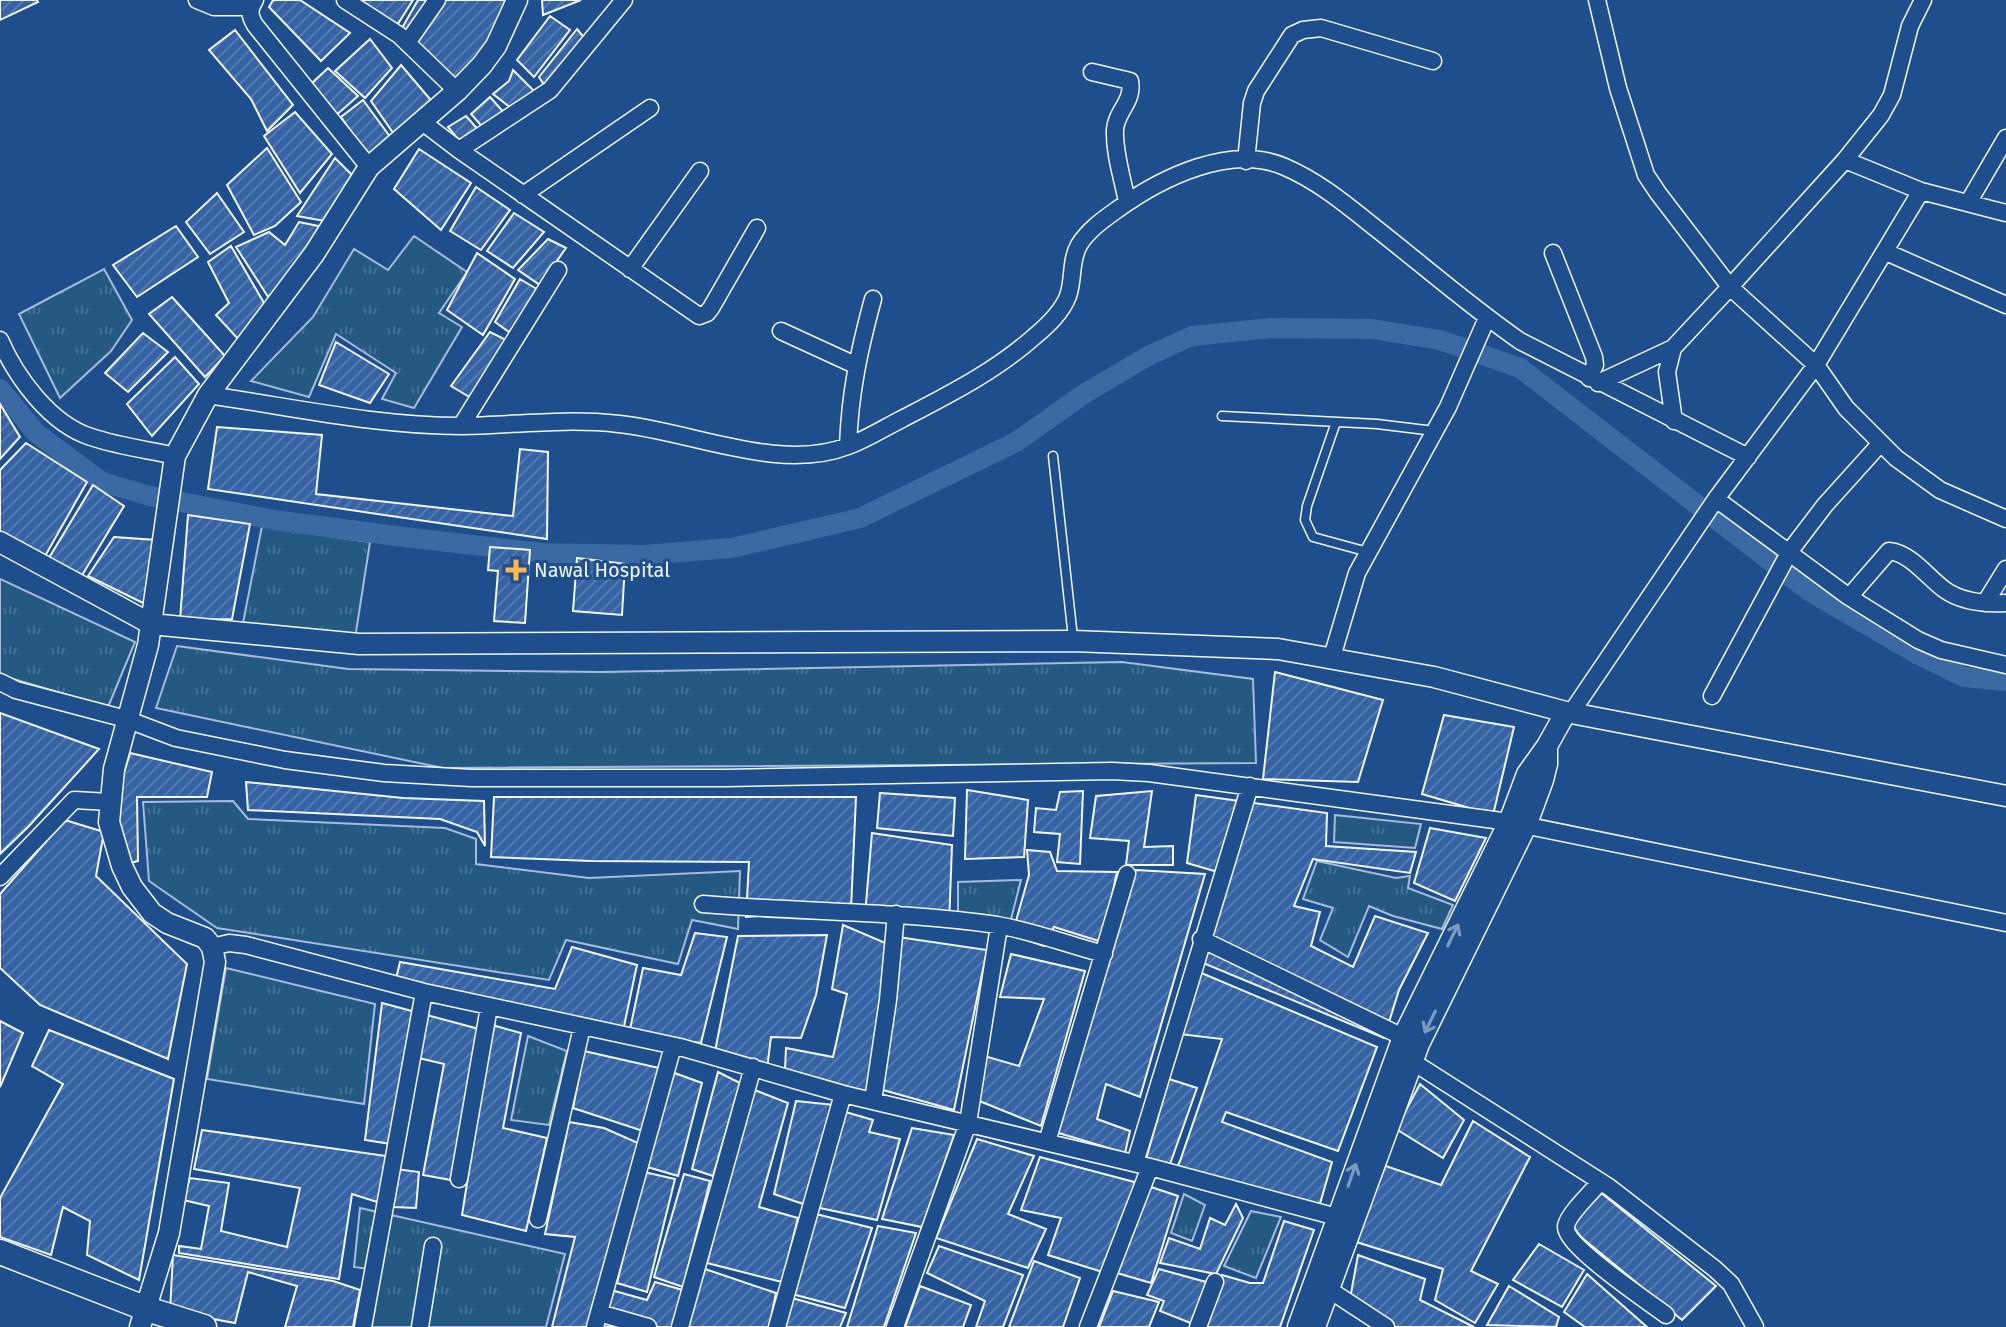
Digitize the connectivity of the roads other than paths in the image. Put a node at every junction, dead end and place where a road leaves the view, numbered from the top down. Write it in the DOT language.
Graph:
graph roads {
  1 [pos="197,0"];
  2 [pos="345,0"];
  3 [pos="437,0"];
  4 [pos="517,0"];
  5 [pos="624,0"];
  6 [pos="1597,0"];
  7 [pos="1923,0"];
  8 [pos="253,4"];
  9 [pos="407,43"];
  10 [pos="1433,61"];
  11 [pos="1092,72"];
  12 [pos="457,91"];
  13 [pos="650,108"];
  14 [pos="421,121"];
  15 [pos="2006,138"];
  16 [pos="459,150"];
  17 [pos="1845,160"];
  18 [pos="1246,161"];
  19 [pos="369,167"];
  20 [pos="700,171"];
  21 [pos="1921,191"];
  22 [pos="523,195"];
  23 [pos="1127,202"];
  24 [pos="1968,203"];
  25 [pos="2006,213"];
  26 [pos="757,228"];
  27 [pos="1886,252"];
  28 [pos="1553,253"];
  29 [pos="630,269"];
  30 [pos="558,270"];
  31 [pos="1730,287"];
  32 [pos="873,299"];
  33 [pos="2006,305"];
  34 [pos="1487,318"];
  35 [pos="781,331"];
  36 [pos="0,340"];
  37 [pos="1673,348"];
  38 [pos="855,365"];
  39 [pos="1816,365"];
  40 [pos="1593,380"];
  41 [pos="208,395"];
  42 [pos="1222,416"];
  43 [pos="1674,421"];
  44 [pos="1336,422"];
  45 [pos="461,426"];
  46 [pos="1435,431"];
  47 [pos="1880,444"];
  48 [pos="848,446"];
  49 [pos="175,456"];
  50 [pos="1053,456"];
  51 [pos="1748,457"];
  52 [pos="1716,499"];
  53 [pos="2006,519"];
  54 [pos="0,542"];
  55 [pos="1790,551"];
  56 [pos="1368,552"];
  57 [pos="2006,569"];
  58 [pos="1849,597"];
  59 [pos="1985,603"];
  60 [pos="2006,603"];
  61 [pos="151,624"];
  62 [pos="1073,641"];
  63 [pos="1332,657"];
  64 [pos="2006,665"];
  65 [pos="0,682"];
  66 [pos="1712,696"];
  67 [pos="1568,712"];
  68 [pos="126,719"];
  69 [pos="1250,786"];
  70 [pos="2006,796"];
  71 [pos="110,802"];
  72 [pos="1517,824"];
  73 [pos="1127,874"];
  74 [pos="0,877"];
  75 [pos="703,904"];
  76 [pos="896,914"];
  77 [pos="2006,923"];
  78 [pos="999,926"];
  79 [pos="1201,939"];
  80 [pos="212,947"];
  81 [pos="1104,954"];
  82 [pos="424,992"];
  83 [pos="489,1007"];
  84 [pos="582,1027"];
  85 [pos="673,1046"];
  86 [pos="1404,1050"];
  87 [pos="753,1067"];
  88 [pos="843,1094"];
  89 [pos="873,1101"];
  90 [pos="968,1123"];
  91 [pos="1047,1142"];
  92 [pos="1142,1165"];
  93 [pos="459,1179"];
  94 [pos="1600,1182"];
  95 [pos="538,1219"];
  96 [pos="1345,1219"];
  97 [pos="433,1246"];
  98 [pos="0,1252"];
  99 [pos="1215,1282"];
  100 [pos="1328,1289"];
  101 [pos="1666,1315"];
  102 [pos="143,1318"];
  103 [pos="597,1320"];
  104 [pos="204,1327"];
  105 [pos="363,1327"];
  106 [pos="420,1327"];
  107 [pos="648,1327"];
  108 [pos="680,1327"];
  109 [pos="777,1327"];
  110 [pos="895,1327"];
  111 [pos="1088,1327"];
  112 [pos="1198,1327"];
  113 [pos="1298,1327"];
  114 [pos="1315,1327"];
  115 [pos="1386,1327"];
  116 [pos="1755,1327"];
  1 -- 8 [label="street"];
  2 -- 9 [label="street"];
  3 -- 9 [label="street"];
  4 -- 12 [label="street"];
  5 -- 16 [label="street"];
  6 -- 31 [label="street"];
  7 -- 17 [label="street"];
  8 -- 19 [label="street"];
  9 -- 12 [label="street"];
  10 -- 18 [label="street"];
  11 -- 23 [label="street"];
  12 -- 14 [label="street"];
  13 -- 22 [label="street"];
  14 -- 16 [label="street"];
  14 -- 19 [label="street"];
  15 -- 24 [label="street"];
  16 -- 22 [label="street"];
  17 -- 21 [label="street"];
  17 -- 31 [label="street"];
  18 -- 23 [label="street"];
  18 -- 34 [label="street"];
  19 -- 41 [label="street"];
  20 -- 29 [label="street"];
  21 -- 24 [label="street"];
  21 -- 27 [label="street"];
  22 -- 29 [label="street"];
  23 -- 48 [label="street"];
  24 -- 25 [label="street"];
  26 -- 29 [label="street"];
  27 -- 33 [label="street"];
  27 -- 39 [label="street"];
  28 -- 40 [label="street"];
  30 -- 45 [label="street"];
  31 -- 37 [label="street"];
  31 -- 39 [label="street"];
  32 -- 38 [label="street"];
  34 -- 40 [label="street"];
  34 -- 46 [label="street"];
  35 -- 38 [label="street"];
  36 -- 49 [label="street"];
  37 -- 40 [label="street"];
  37 -- 43 [label="street"];
  38 -- 48 [label="street"];
  39 -- 47 [label="street"];
  39 -- 51 [label="street"];
  40 -- 43 [label="street"];
  41 -- 45 [label="street"];
  41 -- 49 [label="street"];
  42 -- 44 [label="lane"];
  43 -- 51 [label="street"];
  44 -- 46 [label="lane"];
  44 -- 56 [label="lane"];
  45 -- 48 [label="street"];
  46 -- 56 [label="street"];
  47 -- 53 [label="street"];
  47 -- 55 [label="street"];
  49 -- 61 [label="street"];
  50 -- 62 [label="lane"];
  51 -- 52 [label="street"];
  52 -- 55 [label="street"];
  52 -- 67 [label="street"];
  54 -- 61 [label="street"];
  55 -- 58 [label="street"];
  55 -- 66 [label="street"];
  56 -- 63 [label="street"];
  57 -- 59 [label="street"];
  58 -- 59 [label="street"];
  58 -- 64 [label="street"];
  59 -- 60 [label="street"];
  61 -- 62 [label="street"];
  61 -- 68 [label="street"];
  62 -- 63 [label="street"];
  63 -- 67 [label="street"];
  65 -- 68 [label="street"];
  67 -- 70 [label="street"];
  67 -- 72 [label="street"];
  68 -- 69 [label="street"];
  68 -- 71 [label="street"];
  69 -- 72 [label="street"];
  69 -- 79 [label="street"];
  71 -- 74 [label="street"];
  71 -- 80 [label="street"];
  72 -- 77 [label="street"];
  72 -- 86 [label="street"];
  73 -- 81 [label="street"];
  75 -- 76 [label="street"];
  76 -- 78 [label="street"];
  76 -- 89 [label="street"];
  78 -- 81 [label="street"];
  78 -- 90 [label="street"];
  79 -- 86 [label="street"];
  79 -- 92 [label="street"];
  80 -- 82 [label="street"];
  80 -- 102 [label="street"];
  81 -- 91 [label="street"];
  82 -- 83 [label="street"];
  82 -- 105 [label="street"];
  83 -- 84 [label="street"];
  83 -- 93 [label="street"];
  84 -- 85 [label="street"];
  84 -- 95 [label="street"];
  85 -- 87 [label="street"];
  85 -- 103 [label="street"];
  86 -- 94 [label="street"];
  86 -- 96 [label="street"];
  87 -- 88 [label="street"];
  87 -- 108 [label="street"];
  88 -- 89 [label="street"];
  88 -- 109 [label="street"];
  89 -- 90 [label="street"];
  90 -- 91 [label="street"];
  90 -- 110 [label="street"];
  91 -- 92 [label="street"];
  92 -- 96 [label="street"];
  92 -- 111 [label="street"];
  94 -- 101 [label="street"];
  94 -- 116 [label="street"];
  96 -- 100 [label="street"];
  96 -- 113 [label="street"];
  97 -- 106 [label="street"];
  98 -- 102 [label="main road"];
  99 -- 112 [label="street"];
  100 -- 114 [label="street"];
  100 -- 115 [label="street"];
  102 -- 104 [label="main road"];
  103 -- 107 [label="street"];
}
